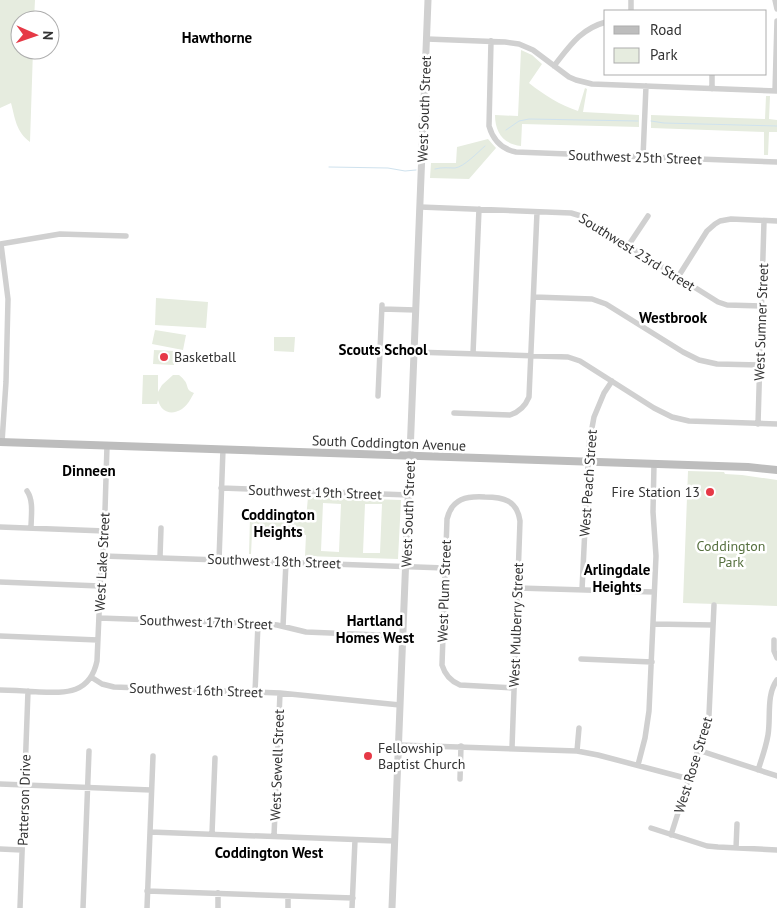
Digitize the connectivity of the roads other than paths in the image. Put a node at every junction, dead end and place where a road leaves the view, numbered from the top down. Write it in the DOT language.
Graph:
graph roads {
  1 [pos="428,0"];
  2 [pos="775,0"];
  3 [pos="777,9"];
  4 [pos="777,21"];
  5 [pos="604,23"];
  6 [pos="427,39"];
  7 [pos="491,41"];
  8 [pos="554,66"];
  9 [pos="712,75"];
  10 [pos="646,86"];
  11 [pos="712,89"];
  12 [pos="776,91"];
  13 [pos="643,157"];
  14 [pos="777,162"];
  15 [pos="420,207"];
  16 [pos="479,210"];
  17 [pos="537,212"];
  18 [pos="648,216"];
  19 [pos="764,221"];
  20 [pos="777,221"];
  21 [pos="126,236"];
  22 [pos="1,244"];
  23 [pos="628,246"];
  24 [pos="678,277"];
  25 [pos="534,297"];
  26 [pos="762,306"];
  27 [pos="416,310"];
  28 [pos="414,352"];
  29 [pos="473,354"];
  30 [pos="532,356"];
  31 [pos="760,365"];
  32 [pos="612,381"];
  33 [pos="378,396"];
  34 [pos="454,413"];
  35 [pos="758,424"];
  36 [pos="777,424"];
  37 [pos="1,442"];
  38 [pos="108,446"];
  39 [pos="223,450"];
  40 [pos="410,456"];
  41 [pos="588,462"];
  42 [pos="654,464"];
  43 [pos="777,470"];
  44 [pos="221,488"];
  45 [pos="26,491"];
  46 [pos="408,495"];
  47 [pos="512,504"];
  48 [pos="0,527"];
  49 [pos="31,528"];
  50 [pos="161,528"];
  51 [pos="105,531"];
  52 [pos="103,556"];
  53 [pos="160,558"];
  54 [pos="219,560"];
  55 [pos="286,562"];
  56 [pos="406,566"];
  57 [pos="445,568"];
  58 [pos="0,582"];
  59 [pos="100,586"];
  60 [pos="518,588"];
  61 [pos="582,590"];
  62 [pos="654,592"];
  63 [pos="714,605"];
  64 [pos="99,618"];
  65 [pos="258,624"];
  66 [pos="653,624"];
  67 [pos="283,626"];
  68 [pos="713,626"];
  69 [pos="0,636"];
  70 [pos="403,636"];
  71 [pos="98,640"];
  72 [pos="774,640"];
  73 [pos="777,658"];
  74 [pos="581,660"];
  75 [pos="652,662"];
  76 [pos="91,677"];
  77 [pos="777,680"];
  78 [pos="514,688"];
  79 [pos="0,690"];
  80 [pos="28,691"];
  81 [pos="255,692"];
  82 [pos="280,693"];
  83 [pos="400,705"];
  84 [pos="579,728"];
  85 [pos="398,745"];
  86 [pos="461,746"];
  87 [pos="512,748"];
  88 [pos="698,750"];
  89 [pos="89,751"];
  90 [pos="576,751"];
  91 [pos="153,756"];
  92 [pos="215,758"];
  93 [pos="638,766"];
  94 [pos="758,770"];
  95 [pos="777,776"];
  96 [pos="460,779"];
  97 [pos="689,779"];
  98 [pos="0,784"];
  99 [pos="25,785"];
  100 [pos="87,787"];
  101 [pos="151,790"];
  102 [pos="737,824"];
  103 [pos="651,828"];
  104 [pos="150,832"];
  105 [pos="212,834"];
  106 [pos="671,835"];
  107 [pos="274,836"];
  108 [pos="355,840"];
  109 [pos="395,841"];
  110 [pos="736,848"];
  111 [pos="0,849"];
  112 [pos="22,850"];
  113 [pos="777,850"];
  114 [pos="147,891"];
  115 [pos="218,893"];
  116 [pos="288,896"];
  117 [pos="353,898"];
  118 [pos="20,908"];
  119 [pos="82,908"];
  120 [pos="147,908"];
  121 [pos="218,908"];
  122 [pos="288,908"];
  123 [pos="352,908"];
  124 [pos="392,908"];
  1 -- 6 [label="street, West South Street"];
  2 -- 3 [label="street"];
  4 -- 12 [label="street"];
  5 -- 8 [label="street"];
  6 -- 7 [label="street"];
  6 -- 15 [label="street, West South Street"];
  7 -- 8 [label="street"];
  7 -- 13 [label="street, Southwest 25th Street"];
  8 -- 10 [label="street"];
  9 -- 11 [label="street"];
  10 -- 11 [label="street"];
  10 -- 13 [label="street"];
  11 -- 12 [label="street"];
  13 -- 14 [label="street, Southwest 25th Street"];
  15 -- 16 [label="street, Southwest 23rd Street"];
  15 -- 27 [label="street, West South Street"];
  16 -- 17 [label="street, Southwest 23rd Street"];
  16 -- 29 [label="street"];
  17 -- 23 [label="street, Southwest 23rd Street"];
  17 -- 25 [label="street"];
  18 -- 23 [label="street"];
  19 -- 20 [label="street"];
  19 -- 24 [label="street"];
  19 -- 26 [label="street, West Sumner Street"];
  21 -- 22 [label="street"];
  22 -- 37 [label="street"];
  23 -- 24 [label="street, Southwest 23rd Street"];
  24 -- 26 [label="street, Southwest 23rd Street"];
  25 -- 30 [label="street"];
  25 -- 31 [label="street"];
  26 -- 31 [label="street, West Sumner Street"];
  27 -- 28 [label="street, West South Street"];
  27 -- 33 [label="street"];
  28 -- 29 [label="street"];
  28 -- 40 [label="street, West South Street"];
  29 -- 30 [label="street"];
  30 -- 32 [label="street"];
  30 -- 34 [label="street"];
  31 -- 35 [label="street, West Sumner Street"];
  32 -- 35 [label="street"];
  32 -- 41 [label="street, West Peach Street"];
  35 -- 36 [label="street"];
  37 -- 38 [label="main road, South Coddington Avenue"];
  38 -- 39 [label="main road, South Coddington Avenue"];
  38 -- 51 [label="street, West Lake Street"];
  39 -- 40 [label="main road, South Coddington Avenue"];
  39 -- 44 [label="street"];
  40 -- 41 [label="main road, South Coddington Avenue"];
  40 -- 46 [label="street, West South Street"];
  41 -- 42 [label="main road, South Coddington Avenue"];
  41 -- 61 [label="street, West Peach Street"];
  42 -- 43 [label="main road, South Coddington Avenue"];
  42 -- 62 [label="street"];
  44 -- 46 [label="street, Southwest 19th Street"];
  44 -- 54 [label="street"];
  45 -- 49 [label="street"];
  46 -- 56 [label="street, West South Street"];
  47 -- 57 [label="street, West Plum Street"];
  47 -- 60 [label="street, West Mulberry Street"];
  48 -- 49 [label="street"];
  49 -- 51 [label="street"];
  50 -- 53 [label="street"];
  51 -- 52 [label="street, West Lake Street"];
  52 -- 53 [label="street, Southwest 18th Street"];
  52 -- 59 [label="street, West Lake Street"];
  53 -- 54 [label="street, Southwest 18th Street"];
  54 -- 55 [label="street, Southwest 18th Street"];
  55 -- 56 [label="street, Southwest 18th Street"];
  55 -- 67 [label="street"];
  56 -- 57 [label="street, Southwest 18th Street"];
  56 -- 70 [label="street, West South Street"];
  57 -- 78 [label="street, West Plum Street"];
  58 -- 59 [label="street"];
  59 -- 64 [label="street, West Lake Street"];
  60 -- 61 [label="street"];
  60 -- 78 [label="street, West Mulberry Street"];
  61 -- 62 [label="street"];
  62 -- 66 [label="street"];
  63 -- 68 [label="street, West Rose Street"];
  64 -- 65 [label="street, Southwest 17th Street"];
  64 -- 71 [label="street, West Lake Street"];
  65 -- 67 [label="street, Southwest 17th Street"];
  65 -- 81 [label="street"];
  66 -- 68 [label="street"];
  66 -- 75 [label="street"];
  67 -- 70 [label="street, Southwest 17th Street"];
  68 -- 88 [label="street, West Rose Street"];
  69 -- 71 [label="street"];
  70 -- 83 [label="street, West South Street"];
  71 -- 76 [label="street, West Lake Street"];
  72 -- 73 [label="street"];
  74 -- 75 [label="street"];
  75 -- 93 [label="street"];
  76 -- 80 [label="street"];
  76 -- 81 [label="street, Southwest 16th Street"];
  77 -- 94 [label="street"];
  78 -- 87 [label="street, West Mulberry Street"];
  79 -- 80 [label="street"];
  80 -- 99 [label="street, Patterson Drive"];
  81 -- 82 [label="street, Southwest 16th Street"];
  82 -- 83 [label="street, Southwest 16th Street"];
  82 -- 107 [label="street, West Sewell Street"];
  83 -- 85 [label="street, West South Street"];
  84 -- 90 [label="street"];
  85 -- 86 [label="street"];
  85 -- 109 [label="street, West South Street"];
  86 -- 87 [label="street"];
  86 -- 96 [label="street"];
  87 -- 90 [label="street"];
  88 -- 94 [label="street"];
  88 -- 97 [label="street, West Rose Street"];
  89 -- 100 [label="street"];
  90 -- 93 [label="street"];
  91 -- 101 [label="street"];
  92 -- 105 [label="street"];
  93 -- 97 [label="street"];
  94 -- 95 [label="street"];
  97 -- 106 [label="street, West Rose Street"];
  98 -- 99 [label="street"];
  99 -- 100 [label="street"];
  99 -- 112 [label="street, Patterson Drive"];
  100 -- 101 [label="street"];
  100 -- 119 [label="street"];
  101 -- 104 [label="street"];
  102 -- 110 [label="street"];
  103 -- 106 [label="street"];
  104 -- 105 [label="street"];
  104 -- 114 [label="street"];
  105 -- 107 [label="street"];
  106 -- 110 [label="street"];
  107 -- 108 [label="street"];
  108 -- 109 [label="street"];
  108 -- 117 [label="street"];
  109 -- 124 [label="street, West South Street"];
  110 -- 113 [label="street"];
  111 -- 112 [label="street"];
  112 -- 118 [label="street, Patterson Drive"];
  114 -- 115 [label="street"];
  114 -- 120 [label="street"];
  115 -- 116 [label="street"];
  115 -- 121 [label="street"];
  116 -- 117 [label="street"];
  116 -- 122 [label="street"];
  117 -- 123 [label="street"];
}
